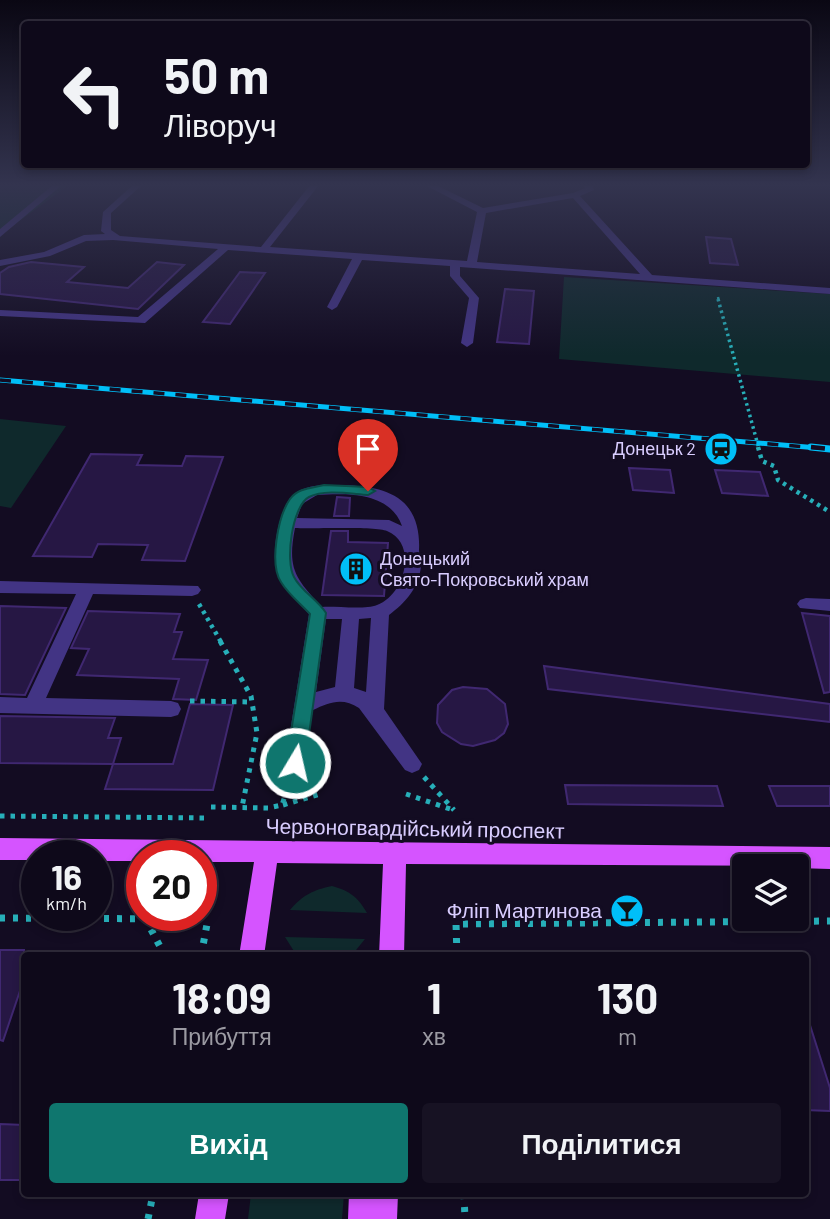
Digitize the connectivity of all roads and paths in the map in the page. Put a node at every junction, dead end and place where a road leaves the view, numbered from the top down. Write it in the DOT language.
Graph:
graph roads {
  1 [pos="78,242"];
  2 [pos="169,242"];
  3 [pos="270,242"];
  4 [pos="476,242"];
  5 [pos="617,242"];
  6 [pos="226,247"];
  7 [pos="263,250"];
  8 [pos="358,257"];
  9 [pos="0,263"];
  10 [pos="455,264"];
  11 [pos="471,265"];
  12 [pos="650,279"];
  13 [pos="714,283"];
  14 [pos="830,291"];
  15 [pos="332,307"];
  16 [pos="0,313"];
  17 [pos="467,343"];
  18 [pos="830,512"];
  19 [pos="288,523"];
  20 [pos="413,550"];
  21 [pos="0,587"];
  22 [pos="87,588"];
  23 [pos="192,590"];
  24 [pos="806,604"];
  25 [pos="830,605"];
  26 [pos="380,612"];
  27 [pos="318,613"];
  28 [pos="351,613"];
  29 [pos="344,692"];
  30 [pos="252,702"];
  31 [pos="0,705"];
  32 [pos="304,705"];
  33 [pos="33,706"];
  34 [pos="171,709"];
  35 [pos="374,711"];
  36 [pos="295,763"];
  37 [pos="412,764"];
  38 [pos="320,794"];
  39 [pos="406,794"];
  40 [pos="282,805"];
  41 [pos="212,807"];
  42 [pos="242,807"];
  43 [pos="0,816"];
  44 [pos="209,818"];
  45 [pos="0,849"];
  46 [pos="267,852"];
  47 [pos="395,852"];
  48 [pos="830,858"];
  49 [pos="0,918"];
  50 [pos="126,918"];
  51 [pos="830,921"];
  52 [pos="152,931"];
  53 [pos="206,931"];
  54 [pos="163,952"];
  55 [pos="202,952"];
  56 [pos="252,952"];
  57 [pos="391,952"];
  58 [pos="457,952"];
  59 [pos="152,1197"];
  60 [pos="214,1197"];
  61 [pos="364,1197"];
  62 [pos="383,1197"];
  63 [pos="464,1197"];
  64 [pos="148,1219"];
  65 [pos="210,1219"];
  66 [pos="363,1219"];
  67 [pos="382,1219"];
  68 [pos="465,1219"];
  1 -- 9 [label="lane"];
  2 -- 6 [label="lane"];
  3 -- 7 [label="lane"];
  4 -- 11 [label="lane"];
  5 -- 12 [label="lane"];
  6 -- 7 [label="lane"];
  6 -- 16 [label="lane"];
  7 -- 8 [label="lane"];
  8 -- 10 [label="lane"];
  8 -- 15 [label="lane"];
  10 -- 11 [label="lane"];
  10 -- 17 [label="lane"];
  11 -- 12 [label="lane"];
  12 -- 13 [label="lane"];
  13 -- 14 [label="lane"];
  13 -- 18 [label="path"];
  19 -- 20 [label="lane"];
  19 -- 20 [label="lane"];
  19 -- 27 [label="lane"];
  20 -- 26 [label="lane"];
  21 -- 22 [label="lane"];
  22 -- 23 [label="lane"];
  22 -- 33 [label="lane"];
  23 -- 30 [label="path"];
  24 -- 25 [label="lane"];
  26 -- 28 [label="lane"];
  26 -- 35 [label="lane"];
  27 -- 28 [label="lane"];
  27 -- 32 [label="lane"];
  28 -- 29 [label="lane"];
  29 -- 32 [label="lane"];
  29 -- 35 [label="lane"];
  30 -- 34 [label="path"];
  30 -- 42 [label="path"];
  31 -- 33 [label="lane"];
  32 -- 36 [label="lane"];
  33 -- 34 [label="lane"];
  35 -- 37 [label="lane"];
  36 -- 40 [label="path"];
  37 -- 39 [label="path"];
  38 -- 40 [label="path"];
  40 -- 42 [label="path"];
  41 -- 42 [label="path"];
  43 -- 44 [label="path"];
  45 -- 46 [label="main road, Червоногвардійський проспект"];
  46 -- 47 [label="main road, Червоногвардійський проспект"];
  46 -- 56 [label="main road"];
  47 -- 48 [label="main road, Червоногвардійський проспект"];
  47 -- 57 [label="main road"];
  49 -- 50 [label="path"];
  51 -- 58 [label="path"];
  52 -- 54 [label="path"];
  53 -- 55 [label="path"];
  59 -- 64 [label="path"];
  60 -- 65 [label="main road"];
  61 -- 66 [label="main road"];
  62 -- 67 [label="main road"];
  63 -- 68 [label="path"];
}
